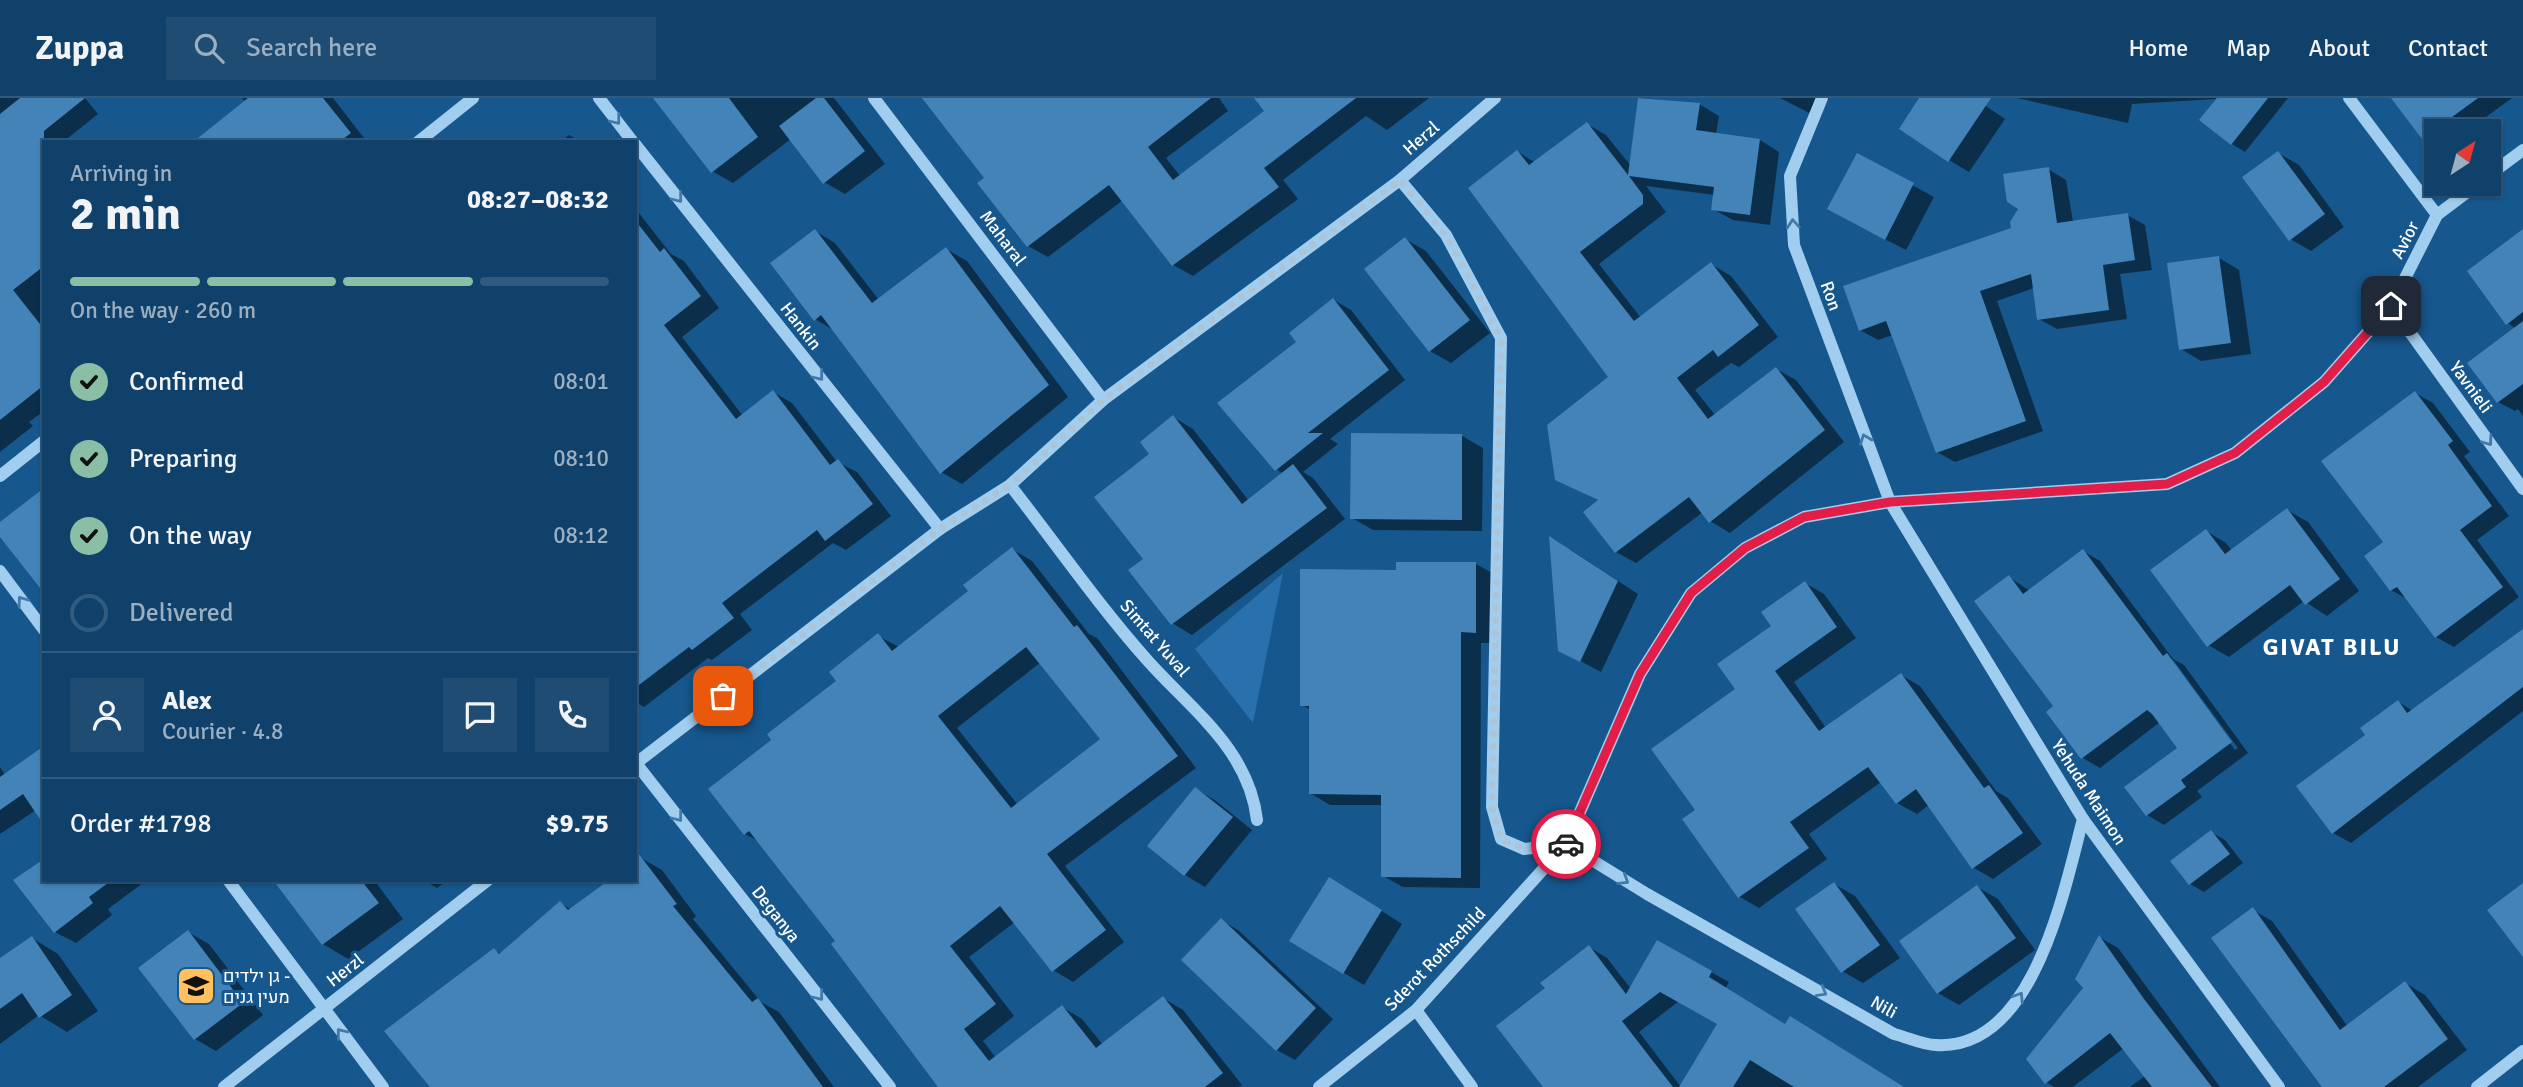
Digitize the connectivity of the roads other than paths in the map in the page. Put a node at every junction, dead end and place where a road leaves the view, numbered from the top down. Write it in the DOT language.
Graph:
graph roads {
  1 [pos="473,98"];
  2 [pos="599,98"];
  3 [pos="874,98"];
  4 [pos="1495,98"];
  5 [pos="1822,98"];
  6 [pos="2348,98"];
  7 [pos="420,140"];
  8 [pos="632,140"];
  9 [pos="637,147"];
  10 [pos="2523,150"];
  11 [pos="2501,166"];
  12 [pos="1400,180"];
  13 [pos="2462,196"];
  14 [pos="2437,215"];
  15 [pos="2391,306"];
  16 [pos="1103,400"];
  17 [pos="42,443"];
  18 [pos="0,476"];
  19 [pos="1010,485"];
  20 [pos="2523,489"];
  21 [pos="1890,502"];
  22 [pos="940,529"];
  23 [pos="0,571"];
  24 [pos="42,627"];
  25 [pos="637,762"];
  26 [pos="637,764"];
  27 [pos="2083,819"];
  28 [pos="1257,820"];
  29 [pos="1566,844"];
  30 [pos="229,882"];
  31 [pos="485,882"];
  32 [pos="323,1010"];
  33 [pos="1416,1010"];
  34 [pos="2523,1051"];
  35 [pos="224,1087"];
  36 [pos="383,1087"];
  37 [pos="890,1087"];
  38 [pos="1319,1087"];
  39 [pos="1472,1087"];
  40 [pos="2279,1087"];
  41 [pos="2477,1087"];
  1 -- 7 [label="street"];
  2 -- 8 [label="street, Hankin, one-way"];
  3 -- 16 [label="street, Maharal"];
  4 -- 12 [label="street, Herzl"];
  21 -- 5 [label="street, Ron, one-way"];
  6 -- 14 [label="street"];
  9 -- 22 [label="street, Hankin, one-way"];
  10 -- 11 [label="street"];
  12 -- 16 [label="street, Herzl"];
  12 -- 29 [label="street"];
  13 -- 14 [label="street, Avior"];
  14 -- 15 [label="street, Avior"];
  15 -- 20 [label="street, Yavnieli, one-way"];
  15 -- 21 [label="street, Avior"];
  16 -- 19 [label="street, Herzl"];
  17 -- 18 [label="street"];
  19 -- 22 [label="street, Herzl"];
  19 -- 28 [label="street, Simtat Yuval"];
  21 -- 27 [label="street, Yehuda Maimon"];
  21 -- 29 [label="street, Avior"];
  22 -- 25 [label="street, Herzl"];
  24 -- 23 [label="street, one-way"];
  26 -- 37 [label="street, Deganya, one-way"];
  29 -- 27 [label="street, Nili, one-way"];
  27 -- 40 [label="street, Yehuda Maimon"];
  29 -- 33 [label="street, Sderot Rothschild"];
  30 -- 32 [label="street"];
  31 -- 32 [label="street, Herzl"];
  32 -- 35 [label="street, Herzl"];
  36 -- 32 [label="street, one-way"];
  33 -- 38 [label="street, Sderot Rothschild"];
  33 -- 39 [label="street"];
  34 -- 41 [label="street"];
}
